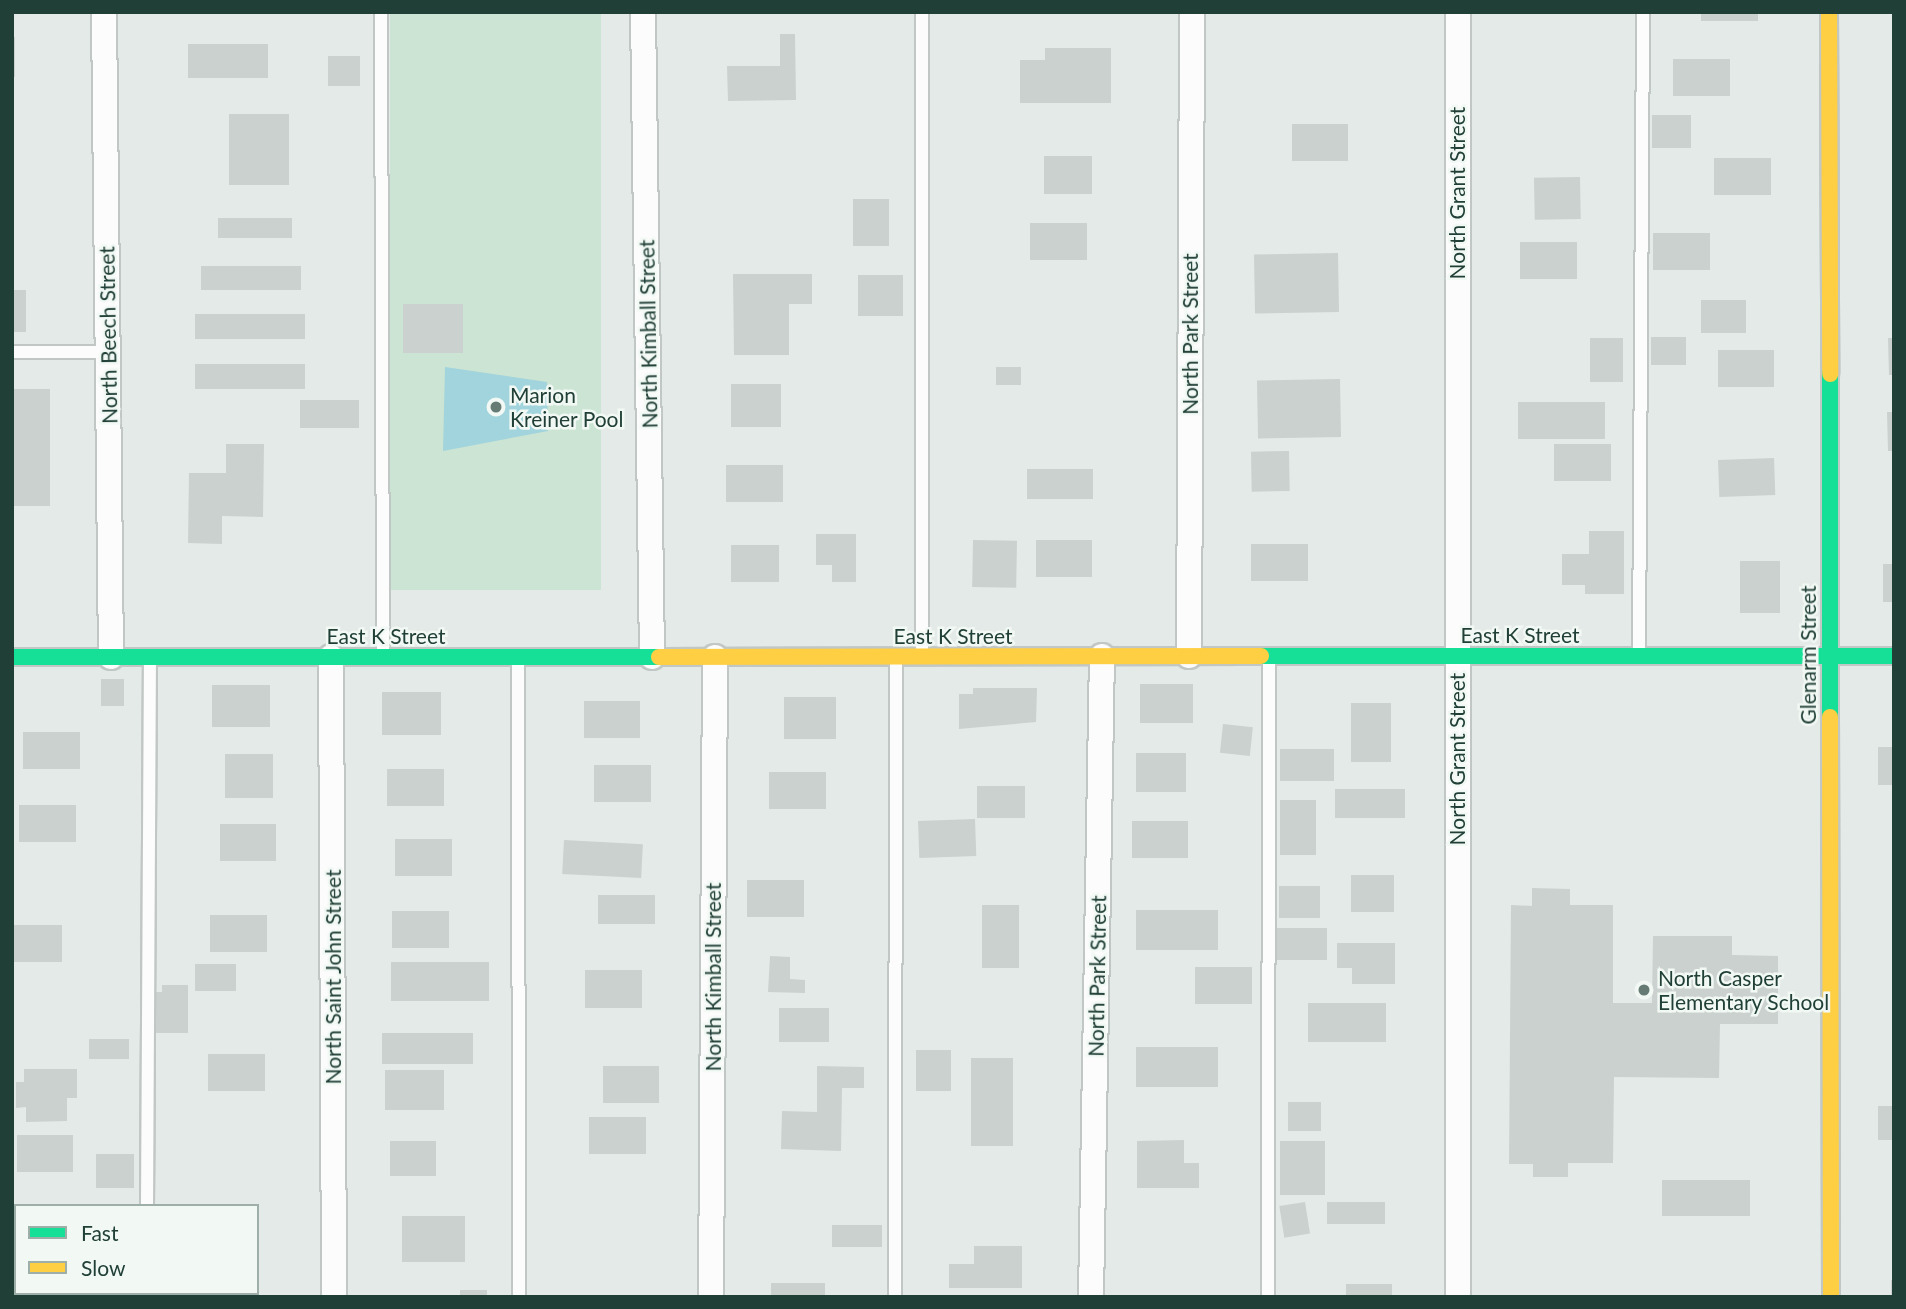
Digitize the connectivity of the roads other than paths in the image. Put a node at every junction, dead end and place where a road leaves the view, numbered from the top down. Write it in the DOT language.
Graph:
graph roads {
  1 [pos="104,12"];
  2 [pos="381,12"];
  3 [pos="643,12"];
  4 [pos="922,12"];
  5 [pos="1192,12"];
  6 [pos="1458,12"];
  7 [pos="1643,12"];
  8 [pos="1829,12"];
  9 [pos="12,352"];
  10 [pos="108,352"];
  11 [pos="1102,656"];
  12 [pos="1189,656"];
  13 [pos="1269,656"];
  14 [pos="1457,656"];
  15 [pos="1639,656"];
  16 [pos="1829,656"];
  17 [pos="1894,656"];
  18 [pos="12,657"];
  19 [pos="111,657"];
  20 [pos="150,657"];
  21 [pos="331,657"];
  22 [pos="383,657"];
  23 [pos="518,657"];
  24 [pos="652,657"];
  25 [pos="715,657"];
  26 [pos="895,657"];
  27 [pos="922,657"];
  28 [pos="147,1204"];
  29 [pos="334,1297"];
  30 [pos="519,1297"];
  31 [pos="710,1297"];
  32 [pos="895,1297"];
  33 [pos="1091,1297"];
  34 [pos="1268,1297"];
  35 [pos="1458,1297"];
  36 [pos="1831,1297"];
  1 -- 10 [label="street, North Beech Street"];
  2 -- 22 [label="lane"];
  3 -- 24 [label="street, North Kimball Street"];
  4 -- 27 [label="lane"];
  5 -- 12 [label="street, North Park Street"];
  6 -- 14 [label="street, North Grant Street"];
  7 -- 15 [label="lane"];
  8 -- 16 [label="street, Glenarm Street"];
  9 -- 10 [label="lane"];
  10 -- 19 [label="street, North Beech Street"];
  11 -- 12 [label="street, East K Street"];
  11 -- 27 [label="street, East K Street"];
  11 -- 33 [label="street, North Park Street"];
  12 -- 13 [label="street, East K Street"];
  13 -- 14 [label="street, East K Street"];
  13 -- 34 [label="lane"];
  14 -- 15 [label="street, East K Street"];
  14 -- 35 [label="street, North Grant Street"];
  15 -- 16 [label="street, East K Street"];
  16 -- 17 [label="street, East K Street"];
  16 -- 36 [label="street, Glenarm Street"];
  18 -- 19 [label="street, East K Street"];
  19 -- 20 [label="street, East K Street"];
  20 -- 21 [label="street, East K Street"];
  20 -- 28 [label="lane"];
  21 -- 22 [label="street, East K Street"];
  21 -- 29 [label="street, North Saint John Street"];
  22 -- 23 [label="street, East K Street"];
  23 -- 24 [label="street, East K Street"];
  23 -- 30 [label="lane"];
  24 -- 25 [label="street, East K Street"];
  25 -- 26 [label="street, East K Street"];
  25 -- 31 [label="street, North Kimball Street"];
  26 -- 27 [label="street, East K Street"];
  26 -- 32 [label="lane"];
}
